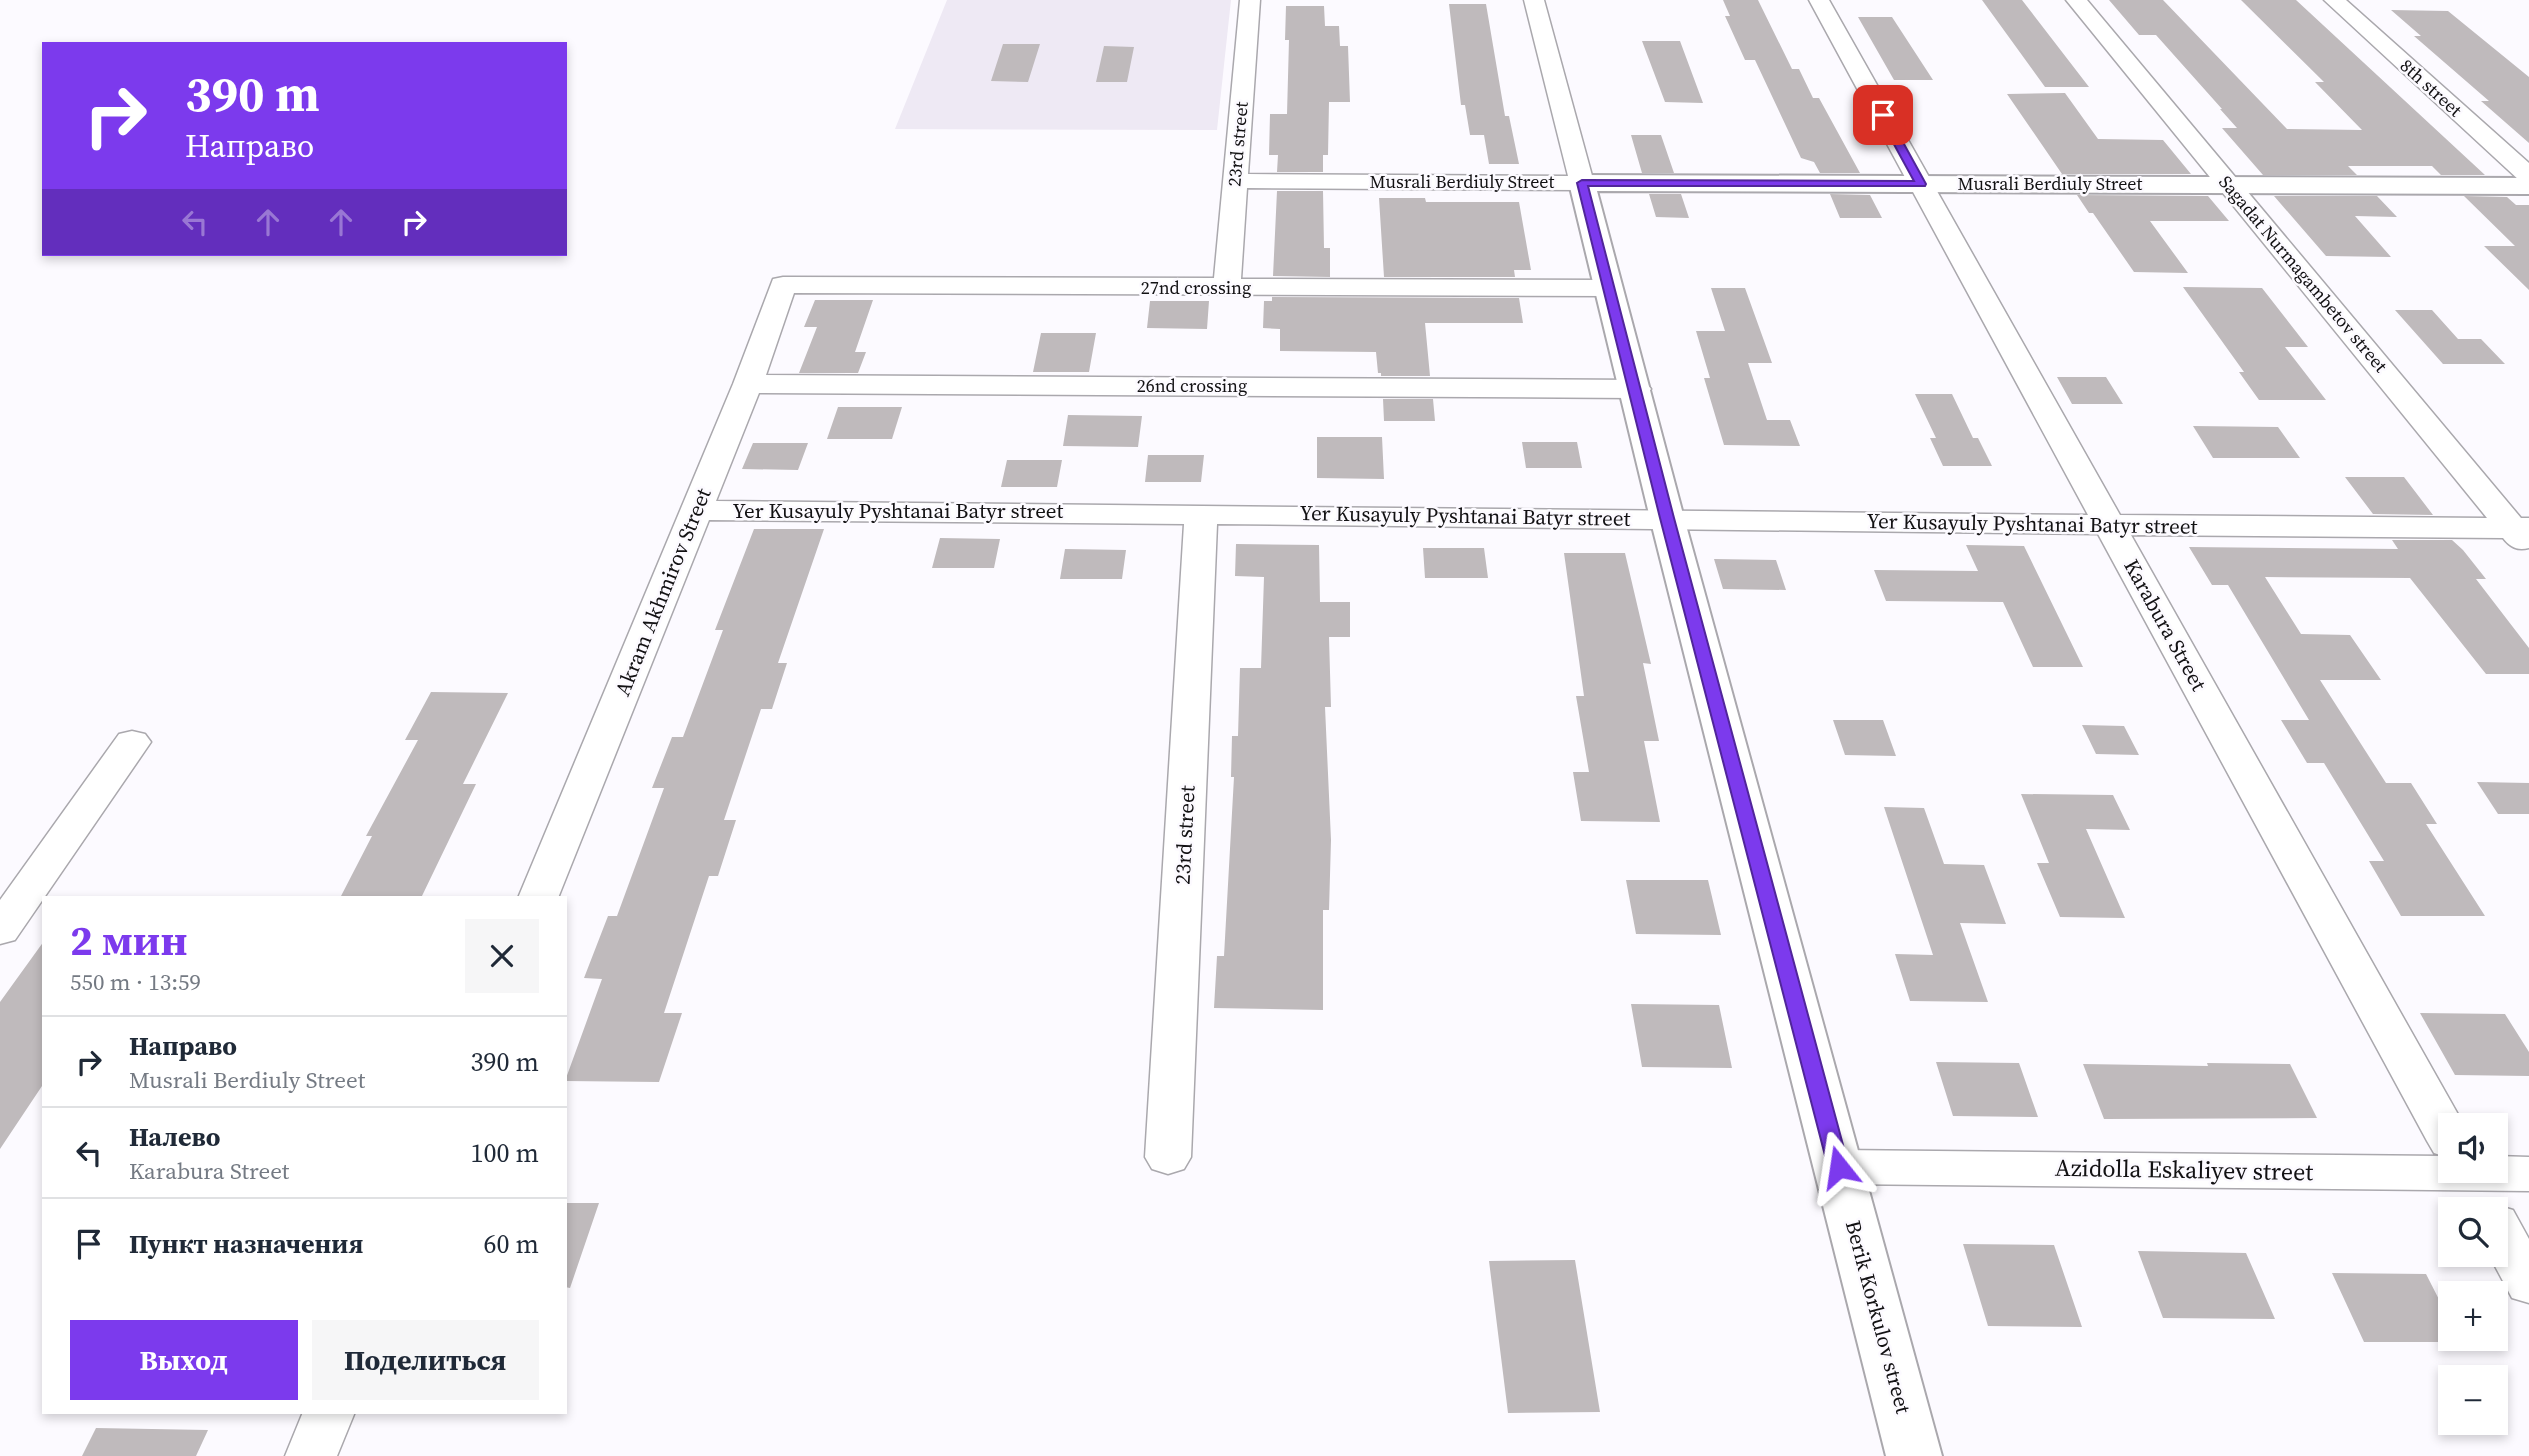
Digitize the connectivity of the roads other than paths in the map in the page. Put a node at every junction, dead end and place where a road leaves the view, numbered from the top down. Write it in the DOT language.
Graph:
graph roads {
  1 [pos="1250,0"];
  2 [pos="1534,0"];
  3 [pos="1819,0"];
  4 [pos="2076,0"];
  5 [pos="2334,0"];
  6 [pos="2529,176"];
  7 [pos="1235,181"];
  8 [pos="1582,183"];
  9 [pos="1921,184"];
  10 [pos="2229,185"];
  11 [pos="2529,186"];
  12 [pos="783,285"];
  13 [pos="1227,288"];
  14 [pos="1609,288"];
  15 [pos="748,384"];
  16 [pos="1636,388"];
  17 [pos="696,510"];
  18 [pos="1201,514"];
  19 [pos="1667,518"];
  20 [pos="2110,526"];
  21 [pos="2523,535"];
  22 [pos="132,742"];
  23 [pos="539,896"];
  24 [pos="0,930"];
  25 [pos="2438,1120"];
  26 [pos="1168,1157"];
  27 [pos="1839,1167"];
  28 [pos="2438,1174"];
  29 [pos="2508,1174"];
  30 [pos="2529,1174"];
  31 [pos="2508,1245"];
  32 [pos="2529,1284"];
  33 [pos="328,1414"];
  34 [pos="311,1456"];
  35 [pos="1914,1456"];
  1 -- 7 [label="street, 23rd street"];
  2 -- 8 [label="street, Berik Korkulov street"];
  3 -- 9 [label="street, Karabura Street"];
  4 -- 10 [label="street, Sagadat Nurmagambetov street"];
  5 -- 6 [label="street, 8th street"];
  7 -- 8 [label="street, Musrali Berdiuly Street"];
  7 -- 13 [label="street, 23rd street"];
  8 -- 9 [label="street, Musrali Berdiuly Street"];
  8 -- 14 [label="street, Berik Korkulov street"];
  9 -- 10 [label="street, Musrali Berdiuly Street"];
  9 -- 20 [label="street, Karabura Street"];
  10 -- 11 [label="street, Musrali Berdiuly Street"];
  10 -- 21 [label="street, Sagadat Nurmagambetov street"];
  12 -- 13 [label="street, 27nd crossing"];
  12 -- 15 [label="street, Akram Akhmirov Street"];
  13 -- 14 [label="street, 27nd crossing"];
  14 -- 16 [label="street, Berik Korkulov street"];
  15 -- 16 [label="street, 26nd crossing"];
  15 -- 17 [label="street, Akram Akhmirov Street"];
  16 -- 19 [label="street, Berik Korkulov street"];
  17 -- 18 [label="street, Yer Kusayuly Pyshtanai Batyr street"];
  17 -- 23 [label="street, Akram Akhmirov Street"];
  18 -- 19 [label="street, Yer Kusayuly Pyshtanai Batyr street"];
  18 -- 26 [label="street, 23rd street"];
  19 -- 20 [label="street, Yer Kusayuly Pyshtanai Batyr street"];
  19 -- 27 [label="street, Berik Korkulov street"];
  20 -- 21 [label="street, Yer Kusayuly Pyshtanai Batyr street"];
  20 -- 25 [label="street, Karabura Street"];
  22 -- 24 [label="street"];
  27 -- 28 [label="street, Azidolla Eskaliyev street"];
  27 -- 35 [label="street, Berik Korkulov street"];
  29 -- 30 [label="street, Azidolla Eskaliyev street"];
  31 -- 32 [label="street"];
  33 -- 34 [label="street"];
}
